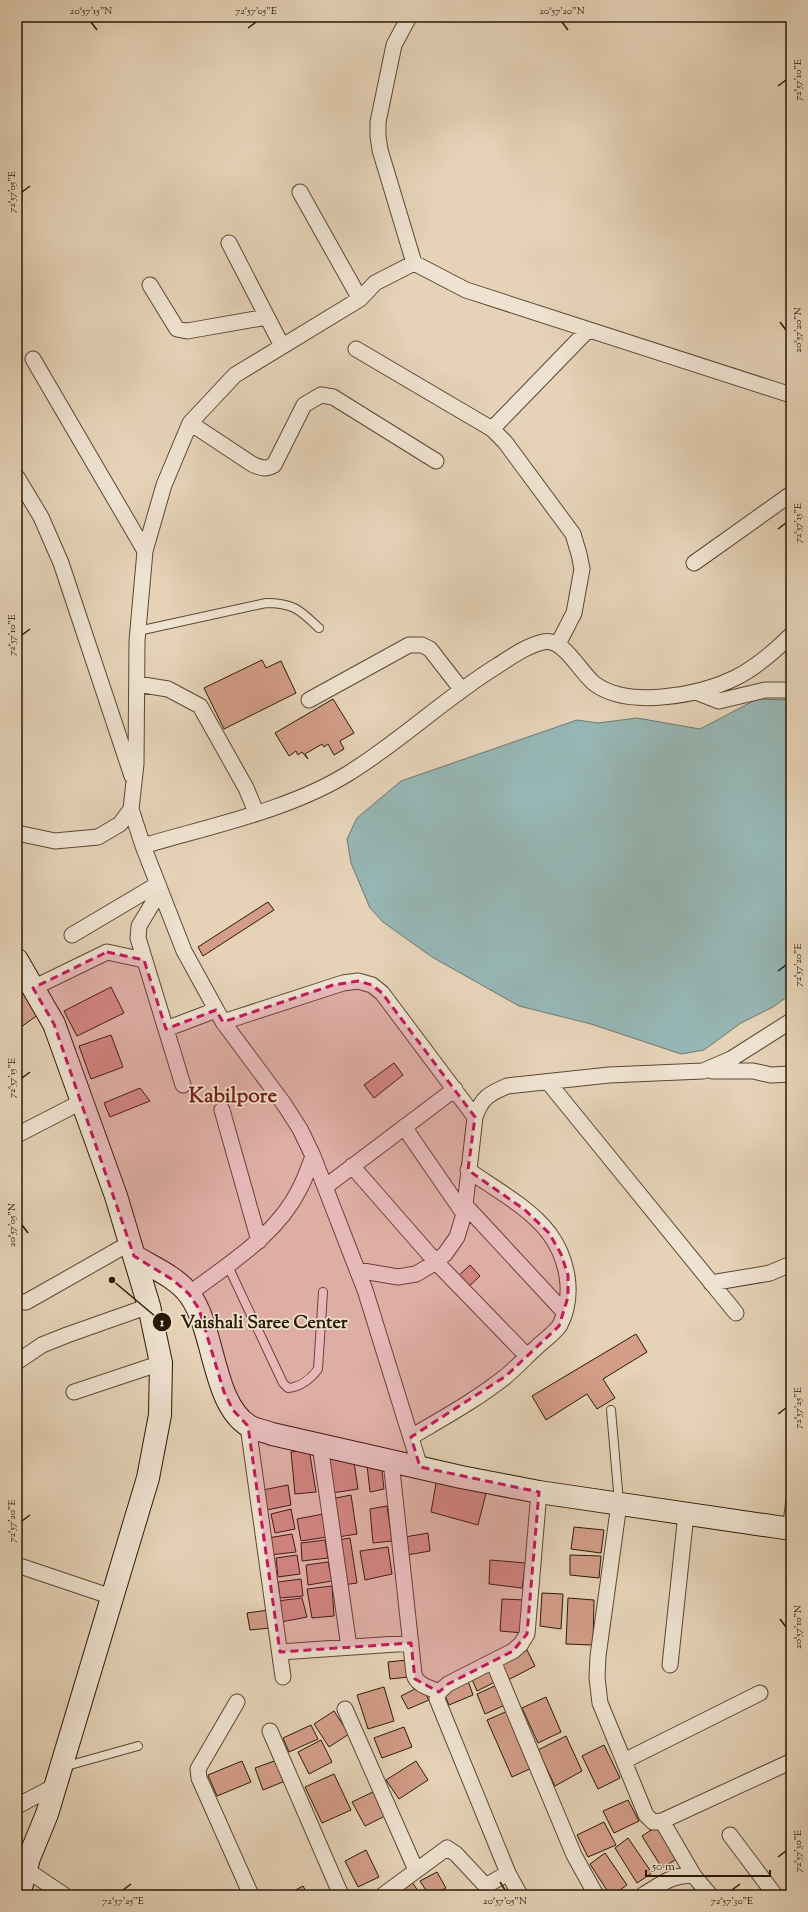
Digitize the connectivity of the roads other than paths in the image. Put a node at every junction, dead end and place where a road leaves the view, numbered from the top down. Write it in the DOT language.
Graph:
graph roads {
  1 [pos="408,17"];
  2 [pos="300,192"];
  3 [pos="229,243"];
  4 [pos="414,263"];
  5 [pos="150,285"];
  6 [pos="360,299"];
  7 [pos="267,317"];
  8 [pos="587,331"];
  9 [pos="282,346"];
  10 [pos="356,349"];
  11 [pos="33,359"];
  12 [pos="791,395"];
  13 [pos="190,424"];
  14 [pos="492,429"];
  15 [pos="436,461"];
  16 [pos="17,477"];
  17 [pos="791,494"];
  18 [pos="145,551"];
  19 [pos="694,563"];
  20 [pos="319,628"];
  21 [pos="138,631"];
  22 [pos="791,635"];
  23 [pos="558,644"];
  24 [pos="137,684"];
  25 [pos="461,689"];
  26 [pos="791,690"];
  27 [pos="696,692"];
  28 [pos="309,700"];
  29 [pos="134,783"];
  30 [pos="131,809"];
  31 [pos="256,812"];
  32 [pos="17,833"];
  33 [pos="143,846"];
  34 [pos="159,887"];
  35 [pos="72,935"];
  36 [pos="144,960"];
  37 [pos="23,977"];
  38 [pos="220,1016"];
  39 [pos="791,1021"];
  40 [pos="166,1029"];
  41 [pos="703,1071"];
  42 [pos="791,1074"];
  43 [pos="548,1082"];
  44 [pos="183,1085"];
  45 [pos="454,1089"];
  46 [pos="81,1102"];
  47 [pos="222,1110"];
  48 [pos="475,1117"];
  49 [pos="404,1127"];
  50 [pos="17,1135"];
  51 [pos="314,1156"];
  52 [pos="352,1166"];
  53 [pos="468,1170"];
  54 [pos="325,1187"];
  55 [pos="464,1210"];
  56 [pos="259,1241"];
  57 [pos="132,1250"];
  58 [pos="436,1262"];
  59 [pos="227,1264"];
  60 [pos="791,1264"];
  61 [pos="357,1270"];
  62 [pos="712,1283"];
  63 [pos="323,1292"];
  64 [pos="188,1294"];
  65 [pos="17,1299"];
  66 [pos="149,1306"];
  67 [pos="736,1312"];
  68 [pos="565,1313"];
  69 [pos="527,1356"];
  70 [pos="17,1362"];
  71 [pos="160,1363"];
  72 [pos="74,1392"];
  73 [pos="611,1410"];
  74 [pos="248,1426"];
  75 [pos="411,1438"];
  76 [pos="320,1445"];
  77 [pos="391,1460"];
  78 [pos="420,1467"];
  79 [pos="539,1492"];
  80 [pos="791,1496"];
  81 [pos="619,1504"];
  82 [pos="686,1514"];
  83 [pos="789,1529"];
  84 [pos="17,1565"];
  85 [pos="112,1597"];
  86 [pos="410,1643"];
  87 [pos="349,1647"];
  88 [pos="280,1652"];
  89 [pos="493,1661"];
  90 [pos="670,1665"];
  91 [pos="283,1677"];
  92 [pos="439,1692"];
  93 [pos="760,1693"];
  94 [pos="236,1702"];
  95 [pos="345,1709"];
  96 [pos="270,1731"];
  97 [pos="138,1746"];
  98 [pos="624,1761"];
  99 [pos="790,1762"];
  100 [pos="58,1777"];
  101 [pos="17,1806"];
  102 [pos="662,1821"];
  103 [pos="730,1835"];
  104 [pos="416,1870"];
  105 [pos="508,1873"];
  106 [pos="22,1875"];
  107 [pos="694,1876"];
  108 [pos="64,1895"];
  109 [pos="251,1895"];
  110 [pos="341,1895"];
  111 [pos="383,1895"];
  112 [pos="520,1895"];
  113 [pos="596,1895"];
  114 [pos="643,1895"];
  115 [pos="710,1895"];
  116 [pos="776,1895"];
  1 -- 4 [label="street"];
  2 -- 6 [label="street"];
  3 -- 7 [label="street"];
  4 -- 6 [label="street"];
  4 -- 8 [label="street"];
  5 -- 7 [label="street"];
  6 -- 9 [label="street"];
  7 -- 9 [label="street"];
  8 -- 12 [label="street"];
  8 -- 14 [label="street"];
  9 -- 13 [label="street"];
  10 -- 14 [label="street"];
  11 -- 18 [label="street"];
  13 -- 15 [label="street"];
  13 -- 18 [label="street"];
  14 -- 23 [label="street"];
  16 -- 29 [label="street"];
  17 -- 19 [label="street"];
  18 -- 21 [label="street"];
  20 -- 21 [label="lane"];
  21 -- 24 [label="street"];
  22 -- 27 [label="street"];
  23 -- 25 [label="street"];
  23 -- 27 [label="street"];
  24 -- 29 [label="street"];
  24 -- 31 [label="street"];
  25 -- 28 [label="street"];
  25 -- 31 [label="street"];
  26 -- 27 [label="street"];
  29 -- 30 [label="street"];
  30 -- 32 [label="street"];
  30 -- 33 [label="street"];
  31 -- 33 [label="street"];
  33 -- 34 [label="street"];
  34 -- 35 [label="street"];
  34 -- 36 [label="street"];
  34 -- 38 [label="street"];
  36 -- 37 [label="street"];
  36 -- 40 [label="street"];
  37 -- 46 [label="street"];
  38 -- 40 [label="street"];
  38 -- 45 [label="street"];
  38 -- 51 [label="street"];
  39 -- 41 [label="street"];
  40 -- 44 [label="street"];
  41 -- 42 [label="street"];
  41 -- 43 [label="street"];
  43 -- 48 [label="street"];
  43 -- 62 [label="street"];
  45 -- 48 [label="street"];
  45 -- 49 [label="street"];
  46 -- 50 [label="street"];
  46 -- 57 [label="street"];
  47 -- 56 [label="street"];
  48 -- 53 [label="street"];
  49 -- 52 [label="street"];
  49 -- 55 [label="street"];
  51 -- 54 [label="street"];
  51 -- 56 [label="street"];
  52 -- 54 [label="street"];
  52 -- 58 [label="street"];
  53 -- 55 [label="street"];
  53 -- 68 [label="street"];
  54 -- 61 [label="street"];
  55 -- 58 [label="street"];
  55 -- 68 [label="street"];
  56 -- 59 [label="street"];
  57 -- 64 [label="street"];
  57 -- 65 [label="street"];
  57 -- 66 [label="street"];
  58 -- 61 [label="street"];
  58 -- 69 [label="street"];
  59 -- 63 [label="lane"];
  59 -- 64 [label="street"];
  60 -- 62 [label="street"];
  61 -- 75 [label="street"];
  62 -- 67 [label="street"];
  64 -- 74 [label="street"];
  66 -- 70 [label="street"];
  66 -- 71 [label="street"];
  68 -- 69 [label="street"];
  69 -- 75 [label="street"];
  71 -- 72 [label="street"];
  71 -- 85 [label="street"];
  73 -- 81 [label="lane"];
  74 -- 76 [label="street"];
  74 -- 88 [label="street"];
  75 -- 78 [label="street"];
  76 -- 77 [label="street"];
  76 -- 87 [label="street"];
  77 -- 78 [label="street"];
  77 -- 86 [label="street"];
  78 -- 79 [label="street"];
  79 -- 81 [label="street"];
  79 -- 89 [label="street"];
  80 -- 83 [label="lane"];
  81 -- 82 [label="street"];
  81 -- 98 [label="street"];
  82 -- 83 [label="street"];
  82 -- 90 [label="street"];
  84 -- 85 [label="street"];
  85 -- 100 [label="street"];
  86 -- 87 [label="street"];
  86 -- 92 [label="street"];
  87 -- 88 [label="street"];
  88 -- 91 [label="street"];
  89 -- 92 [label="street"];
  89 -- 113 [label="street"];
  92 -- 105 [label="street"];
  93 -- 98 [label="street"];
  94 -- 109 [label="street"];
  95 -- 104 [label="street"];
  96 -- 110 [label="street"];
  97 -- 100 [label="lane"];
  98 -- 102 [label="street"];
  99 -- 102 [label="street"];
  100 -- 101 [label="street"];
  100 -- 106 [label="street"];
  102 -- 107 [label="street"];
  103 -- 116 [label="street"];
  104 -- 105 [label="street"];
  104 -- 111 [label="street"];
  105 -- 112 [label="street"];
  106 -- 108 [label="street"];
  107 -- 114 [label="street"];
  107 -- 115 [label="street"];
}
